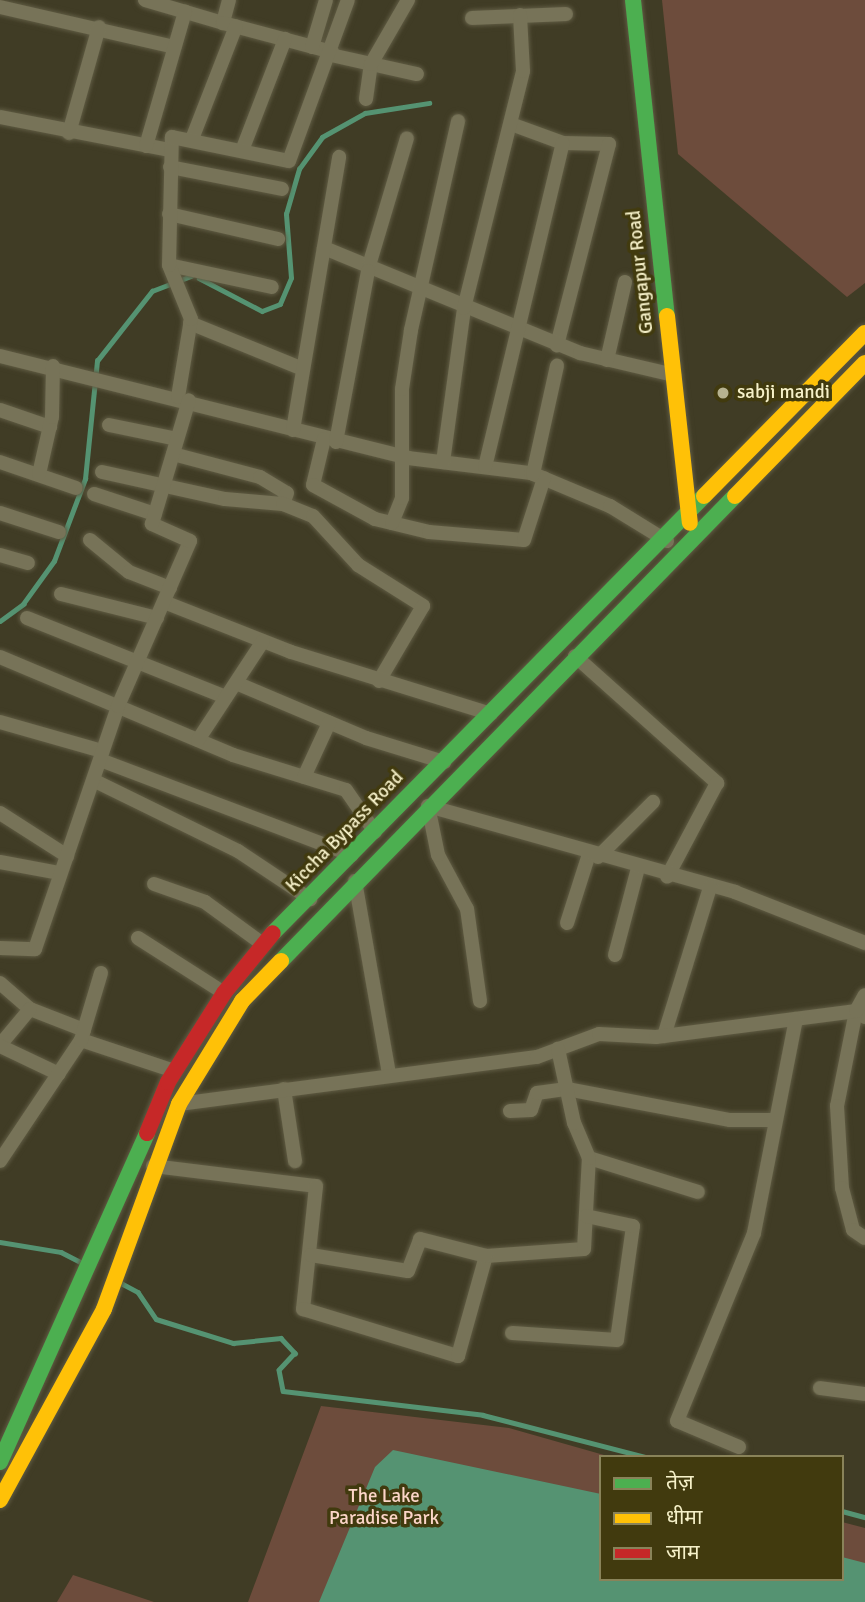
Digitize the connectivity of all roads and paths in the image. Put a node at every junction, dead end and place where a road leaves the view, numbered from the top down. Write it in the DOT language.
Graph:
graph roads {
  1 [pos="145,0"];
  2 [pos="229,0"];
  3 [pos="326,0"];
  4 [pos="348,0"];
  5 [pos="408,0"];
  6 [pos="633,0"];
  7 [pos="0,8"];
  8 [pos="185,12"];
  9 [pos="566,14"];
  10 [pos="520,15"];
  11 [pos="472,18"];
  12 [pos="230,24"];
  13 [pos="99,27"];
  14 [pos="285,39"];
  15 [pos="174,47"];
  16 [pos="312,47"];
  17 [pos="331,53"];
  18 [pos="371,64"];
  19 [pos="417,74"];
  20 [pos="366,99"];
  21 [pos="0,117"];
  22 [pos="458,121"];
  23 [pos="511,124"];
  24 [pos="69,133"];
  25 [pos="407,138"];
  26 [pos="192,139"];
  27 [pos="563,143"];
  28 [pos="146,146"];
  29 [pos="243,148"];
  30 [pos="170,150"];
  31 [pos="339,157"];
  32 [pos="170,167"];
  33 [pos="282,188"];
  34 [pos="170,214"];
  35 [pos="278,239"];
  36 [pos="324,248"];
  37 [pos="369,267"];
  38 [pos="171,268"];
  39 [pos="625,282"];
  40 [pos="271,287"];
  41 [pos="418,291"];
  42 [pos="464,308"];
  43 [pos="190,323"];
  44 [pos="514,328"];
  45 [pos="865,333"];
  46 [pos="557,345"];
  47 [pos="0,355"];
  48 [pos="607,360"];
  49 [pos="865,363"];
  50 [pos="53,366"];
  51 [pos="557,366"];
  52 [pos="303,369"];
  53 [pos="674,376"];
  54 [pos="184,398"];
  55 [pos="0,410"];
  56 [pos="109,425"];
  57 [pos="50,427"];
  58 [pos="293,430"];
  59 [pos="177,439"];
  60 [pos="330,440"];
  61 [pos="173,454"];
  62 [pos="405,457"];
  63 [pos="0,462"];
  64 [pos="443,462"];
  65 [pos="485,467"];
  66 [pos="102,472"];
  67 [pos="39,474"];
  68 [pos="539,476"];
  69 [pos="164,484"];
  70 [pos="718,485"];
  71 [pos="76,488"];
  72 [pos="93,494"];
  73 [pos="732,499"];
  74 [pos="284,504"];
  75 [pos="0,513"];
  76 [pos="155,513"];
  77 [pos="689,513"];
  78 [pos="392,523"];
  79 [pos="59,532"];
  80 [pos="663,538"];
  81 [pos="90,540"];
  82 [pos="686,544"];
  83 [pos="0,555"];
  84 [pos="642,560"];
  85 [pos="28,563"];
  86 [pos="655,575"];
  87 [pos="61,594"];
  88 [pos="167,595"];
  89 [pos="27,618"];
  90 [pos="157,618"];
  91 [pos="263,641"];
  92 [pos="575,656"];
  93 [pos="0,657"];
  94 [pos="137,663"];
  95 [pos="379,681"];
  96 [pos="236,682"];
  97 [pos="226,697"];
  98 [pos="118,706"];
  99 [pos="491,714"];
  100 [pos="0,722"];
  101 [pos="328,723"];
  102 [pos="504,728"];
  103 [pos="198,740"];
  104 [pos="102,756"];
  105 [pos="444,762"];
  106 [pos="304,777"];
  107 [pos="97,782"];
  108 [pos="414,792"];
  109 [pos="653,802"];
  110 [pos="428,806"];
  111 [pos="0,813"];
  112 [pos="375,832"];
  113 [pos="352,855"];
  114 [pos="594,855"];
  115 [pos="67,856"];
  116 [pos="0,862"];
  117 [pos="638,868"];
  118 [pos="60,873"];
  119 [pos="667,877"];
  120 [pos="355,881"];
  121 [pos="154,884"];
  122 [pos="710,887"];
  123 [pos="310,899"];
  124 [pos="566,923"];
  125 [pos="138,938"];
  126 [pos="865,943"];
  127 [pos="264,944"];
  128 [pos="0,948"];
  129 [pos="615,955"];
  130 [pos="101,973"];
  131 [pos="0,983"];
  132 [pos="865,995"];
  133 [pos="220,998"];
  134 [pos="480,1001"];
  135 [pos="30,1009"];
  136 [pos="233,1014"];
  137 [pos="860,1014"];
  138 [pos="796,1019"];
  139 [pos="83,1035"];
  140 [pos="664,1036"];
  141 [pos="0,1046"];
  142 [pos="558,1049"];
  143 [pos="174,1071"];
  144 [pos="389,1073"];
  145 [pos="59,1074"];
  146 [pos="284,1089"];
  147 [pos="567,1089"];
  148 [pos="178,1104"];
  149 [pos="510,1111"];
  150 [pos="772,1120"];
  151 [pos="2,1155"];
  152 [pos="589,1158"];
  153 [pos="295,1161"];
  154 [pos="153,1166"];
  155 [pos="698,1192"];
  156 [pos="586,1216"];
  157 [pos="865,1238"];
  158 [pos="311,1255"];
  159 [pos="486,1256"];
  160 [pos="512,1333"];
  161 [pos="820,1388"];
  162 [pos="865,1394"];
  163 [pos="738,1447"];
  164 [pos="0,1462"];
  165 [pos="0,1500"];
  1 -- 8 [label="street"];
  2 -- 12 [label="street"];
  3 -- 16 [label="street"];
  4 -- 17 [label="street"];
  5 -- 18 [label="street"];
  6 -- 53 [label="main road, Gangapur Road"];
  7 -- 13 [label="street"];
  8 -- 12 [label="street"];
  8 -- 15 [label="street"];
  9 -- 10 [label="street"];
  10 -- 11 [label="street"];
  10 -- 23 [label="street"];
  12 -- 14 [label="street"];
  12 -- 26 [label="street"];
  13 -- 15 [label="street"];
  13 -- 24 [label="street"];
  14 -- 16 [label="street"];
  14 -- 29 [label="street"];
  15 -- 28 [label="street"];
  16 -- 17 [label="street"];
  17 -- 18 [label="street"];
  17 -- 29 [label="street"];
  18 -- 19 [label="street"];
  18 -- 20 [label="street"];
  21 -- 24 [label="street"];
  22 -- 41 [label="street"];
  23 -- 27 [label="street"];
  23 -- 42 [label="street"];
  24 -- 28 [label="street"];
  25 -- 37 [label="street"];
  26 -- 29 [label="street"];
  26 -- 30 [label="street"];
  27 -- 44 [label="street"];
  27 -- 46 [label="street"];
  28 -- 30 [label="street"];
  30 -- 32 [label="street"];
  31 -- 36 [label="street"];
  32 -- 33 [label="street"];
  32 -- 34 [label="street"];
  34 -- 35 [label="street"];
  34 -- 38 [label="street"];
  36 -- 37 [label="street"];
  36 -- 52 [label="street"];
  37 -- 41 [label="street"];
  37 -- 60 [label="street"];
  38 -- 40 [label="street"];
  38 -- 43 [label="street"];
  39 -- 48 [label="street"];
  41 -- 42 [label="street"];
  41 -- 62 [label="street"];
  42 -- 44 [label="street"];
  42 -- 64 [label="street"];
  43 -- 52 [label="street"];
  43 -- 54 [label="street"];
  44 -- 46 [label="street"];
  44 -- 65 [label="street"];
  45 -- 70 [label="main road, Kiccha Bypass Road"];
  46 -- 48 [label="street"];
  47 -- 50 [label="street"];
  48 -- 53 [label="street"];
  49 -- 73 [label="main road"];
  50 -- 54 [label="street"];
  50 -- 57 [label="street"];
  51 -- 68 [label="street"];
  52 -- 58 [label="street"];
  53 -- 77 [label="main road, Gangapur Road"];
  54 -- 58 [label="street"];
  54 -- 59 [label="street"];
  55 -- 57 [label="street"];
  56 -- 59 [label="street"];
  57 -- 67 [label="street"];
  58 -- 60 [label="street"];
  59 -- 61 [label="street"];
  60 -- 62 [label="street"];
  60 -- 78 [label="street"];
  61 -- 69 [label="street"];
  61 -- 74 [label="street"];
  62 -- 64 [label="street"];
  62 -- 78 [label="street"];
  63 -- 67 [label="street"];
  64 -- 65 [label="street"];
  65 -- 68 [label="street"];
  66 -- 69 [label="street"];
  67 -- 71 [label="street"];
  68 -- 78 [label="street"];
  68 -- 80 [label="street"];
  69 -- 74 [label="street"];
  69 -- 76 [label="street"];
  70 -- 73 [label="main road"];
  70 -- 77 [label="main road, Kiccha Bypass Road"];
  72 -- 76 [label="street"];
  73 -- 82 [label="main road"];
  74 -- 95 [label="street"];
  75 -- 79 [label="street"];
  76 -- 88 [label="street"];
  77 -- 80 [label="main road, Kiccha Bypass Road"];
  77 -- 82 [label="main road, Gangapur Road"];
  80 -- 82 [label="street"];
  80 -- 84 [label="main road, Kiccha Bypass Road"];
  81 -- 88 [label="street"];
  82 -- 86 [label="main road"];
  83 -- 85 [label="street"];
  84 -- 86 [label="main road"];
  84 -- 99 [label="main road, Kiccha Bypass Road"];
  86 -- 92 [label="main road"];
  87 -- 90 [label="street"];
  88 -- 90 [label="street"];
  88 -- 91 [label="street"];
  89 -- 94 [label="street"];
  90 -- 94 [label="street"];
  91 -- 95 [label="street"];
  91 -- 96 [label="street"];
  92 -- 102 [label="main road"];
  92 -- 119 [label="street"];
  93 -- 98 [label="street"];
  94 -- 97 [label="street"];
  94 -- 98 [label="street"];
  95 -- 99 [label="street"];
  96 -- 97 [label="street"];
  96 -- 101 [label="street"];
  97 -- 103 [label="street"];
  98 -- 103 [label="street"];
  98 -- 104 [label="street"];
  99 -- 102 [label="main road"];
  99 -- 105 [label="main road, Kiccha Bypass Road"];
  100 -- 104 [label="street"];
  101 -- 105 [label="street"];
  101 -- 106 [label="street"];
  102 -- 110 [label="main road"];
  103 -- 106 [label="street"];
  104 -- 107 [label="street"];
  104 -- 113 [label="street"];
  105 -- 108 [label="main road, Kiccha Bypass Road"];
  106 -- 112 [label="street"];
  107 -- 115 [label="street"];
  107 -- 123 [label="street"];
  108 -- 110 [label="main road"];
  108 -- 112 [label="main road, Kiccha Bypass Road"];
  109 -- 114 [label="street"];
  110 -- 114 [label="street"];
  110 -- 120 [label="main road"];
  110 -- 134 [label="street"];
  111 -- 115 [label="street"];
  112 -- 113 [label="main road, Kiccha Bypass Road"];
  113 -- 123 [label="main road, Kiccha Bypass Road"];
  114 -- 117 [label="street"];
  114 -- 124 [label="street"];
  115 -- 118 [label="street"];
  116 -- 118 [label="street"];
  117 -- 119 [label="street"];
  117 -- 129 [label="street"];
  118 -- 128 [label="street"];
  119 -- 122 [label="street"];
  120 -- 136 [label="main road"];
  120 -- 144 [label="street"];
  121 -- 127 [label="street"];
  122 -- 126 [label="street"];
  122 -- 140 [label="street"];
  123 -- 127 [label="main road, Kiccha Bypass Road"];
  125 -- 133 [label="street"];
  127 -- 133 [label="main road, Kiccha Bypass Road"];
  130 -- 139 [label="street"];
  131 -- 135 [label="street"];
  132 -- 137 [label="street"];
  133 -- 136 [label="main road"];
  133 -- 143 [label="main road, Kiccha Bypass Road"];
  135 -- 139 [label="street"];
  135 -- 141 [label="street"];
  136 -- 148 [label="main road"];
  137 -- 138 [label="street"];
  137 -- 157 [label="street"];
  138 -- 140 [label="street"];
  138 -- 150 [label="street"];
  139 -- 143 [label="street"];
  139 -- 145 [label="street"];
  140 -- 142 [label="street"];
  141 -- 145 [label="street"];
  142 -- 144 [label="street"];
  142 -- 147 [label="street"];
  143 -- 164 [label="main road, Kiccha Bypass Road"];
  144 -- 146 [label="street"];
  145 -- 151 [label="street"];
  146 -- 148 [label="street"];
  146 -- 153 [label="street"];
  147 -- 149 [label="street"];
  147 -- 150 [label="street"];
  147 -- 152 [label="street"];
  148 -- 154 [label="main road"];
  150 -- 163 [label="street"];
  152 -- 155 [label="street"];
  152 -- 156 [label="street"];
  154 -- 158 [label="street"];
  154 -- 165 [label="main road"];
  156 -- 159 [label="street"];
  156 -- 160 [label="street"];
  158 -- 159 [label="street"];
  158 -- 159 [label="street"];
  161 -- 162 [label="street"];
}
